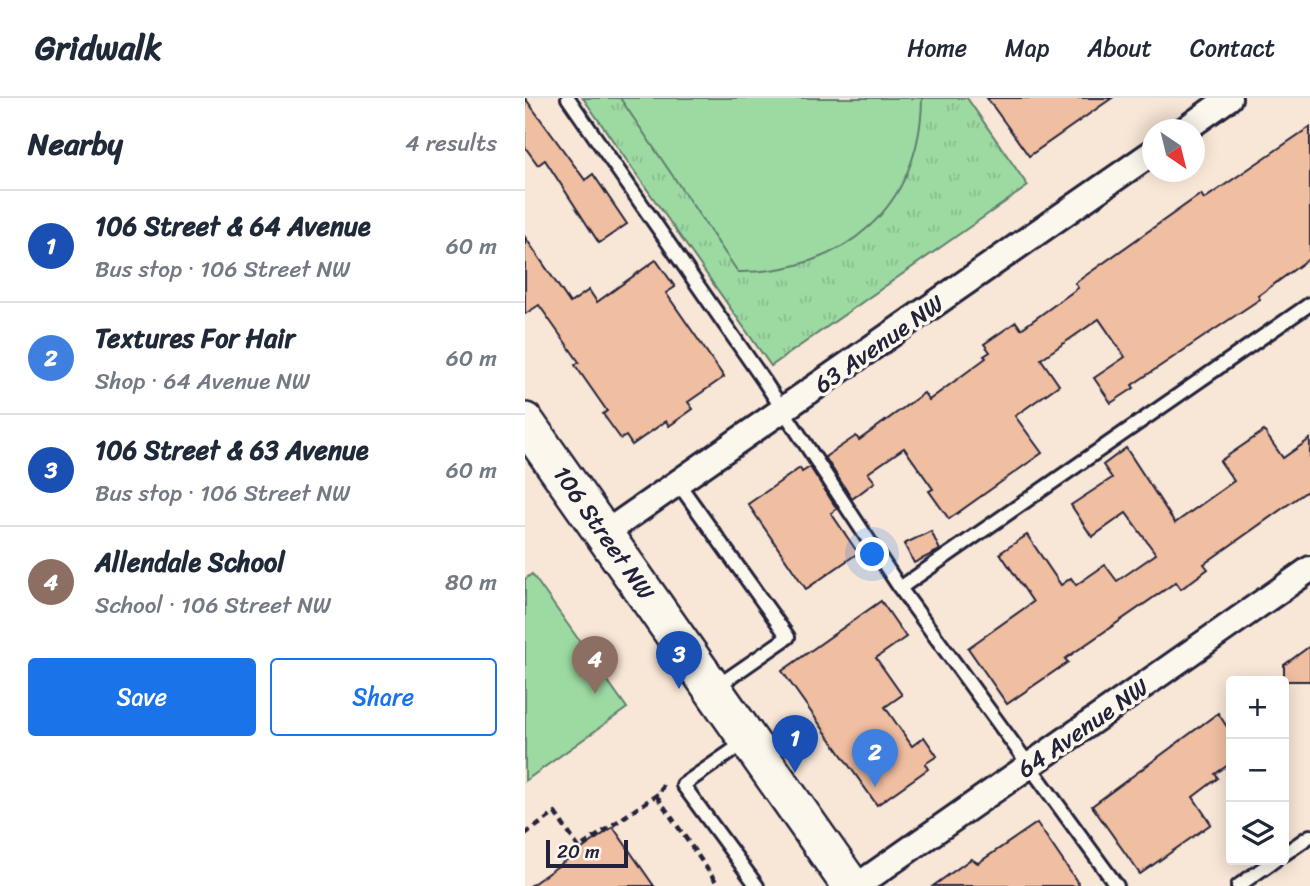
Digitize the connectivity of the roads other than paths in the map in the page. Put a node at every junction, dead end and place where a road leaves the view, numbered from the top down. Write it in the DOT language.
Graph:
graph roads {
  1 [pos="568,98"];
  2 [pos="1229,98"];
  3 [pos="1199,119"];
  4 [pos="1142,160"];
  5 [pos="1310,303"];
  6 [pos="784,411"];
  7 [pos="530,439"];
  8 [pos="678,483"];
  9 [pos="604,534"];
  10 [pos="1310,569"];
  11 [pos="900,588"];
  12 [pos="713,689"];
  13 [pos="748,739"];
  14 [pos="1030,764"];
  15 [pos="1310,836"];
  16 [pos="1289,851"];
  17 [pos="1268,865"];
  18 [pos="757,886"];
  19 [pos="851,886"];
  20 [pos="857,886"];
  21 [pos="1117,886"];
  22 [pos="1238,886"];
  1 -- 6 [label="lane"];
  2 -- 3 [label="street"];
  4 -- 6 [label="street, 63 Avenue NW"];
  5 -- 11 [label="lane"];
  6 -- 8 [label="street, 63 Avenue NW"];
  6 -- 11 [label="lane"];
  7 -- 9 [label="street, 106 Street NW"];
  8 -- 9 [label="street, 63 Avenue NW"];
  8 -- 12 [label="lane"];
  9 -- 12 [label="street, 106 Street NW"];
  10 -- 14 [label="street, 64 Avenue NW"];
  11 -- 14 [label="lane"];
  12 -- 13 [label="street, 106 Street NW"];
  13 -- 18 [label="lane"];
  13 -- 19 [label="street, 106 Street NW"];
  14 -- 20 [label="street, 64 Avenue NW"];
  14 -- 21 [label="lane"];
  15 -- 16 [label="lane"];
  17 -- 22 [label="lane"];
}
